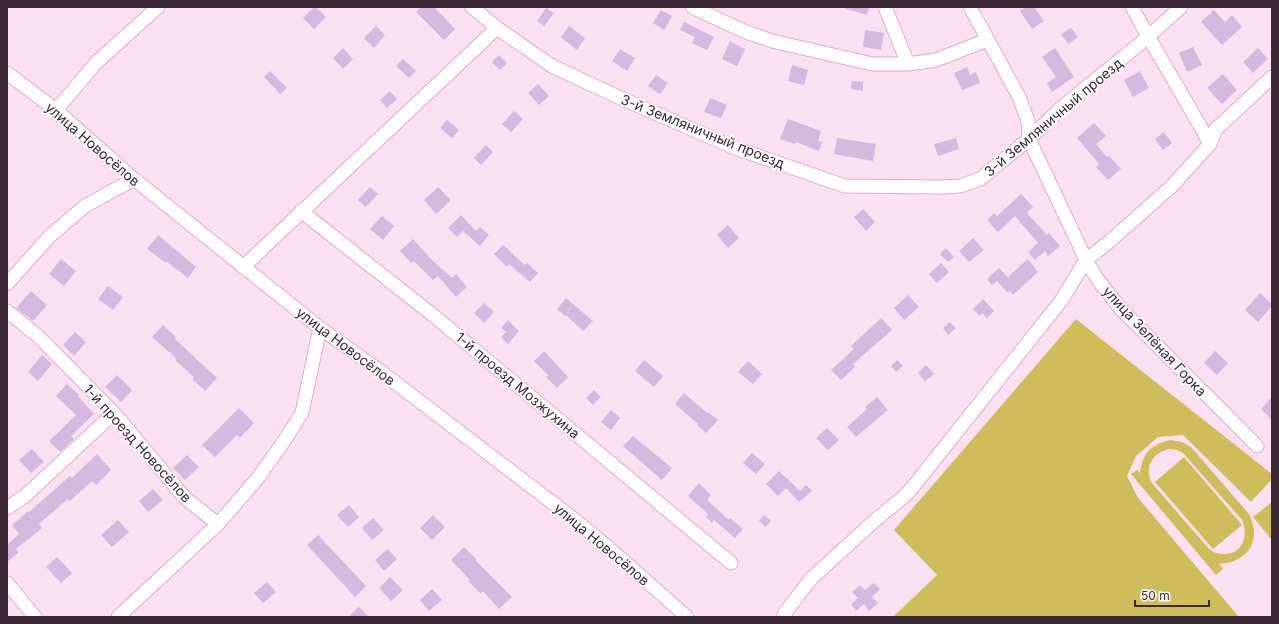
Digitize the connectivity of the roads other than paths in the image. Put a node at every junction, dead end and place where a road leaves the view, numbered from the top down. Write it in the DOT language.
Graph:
graph roads {
  1 [pos="158,7"];
  2 [pos="472,7"];
  3 [pos="692,7"];
  4 [pos="885,7"];
  5 [pos="970,7"];
  6 [pos="1132,7"];
  7 [pos="1181,7"];
  8 [pos="497,28"];
  9 [pos="1148,37"];
  10 [pos="987,40"];
  11 [pos="908,64"];
  12 [pos="7,73"];
  13 [pos="1272,77"];
  14 [pos="56,110"];
  15 [pos="1029,139"];
  16 [pos="1210,144"];
  17 [pos="134,179"];
  18 [pos="301,212"];
  19 [pos="1086,260"];
  20 [pos="243,267"];
  21 [pos="7,284"];
  22 [pos="7,311"];
  23 [pos="320,328"];
  24 [pos="114,413"];
  25 [pos="1257,446"];
  26 [pos="7,508"];
  27 [pos="218,524"];
  28 [pos="731,563"];
  29 [pos="7,583"];
  30 [pos="36,617"];
  31 [pos="118,617"];
  32 [pos="687,617"];
  33 [pos="783,617"];
  1 -- 14 [label="street"];
  2 -- 8 [label="street, 3-й Земляничный проезд"];
  3 -- 11 [label="street"];
  4 -- 11 [label="street"];
  5 -- 10 [label="street, улица Зелёная Горка"];
  6 -- 9 [label="street"];
  7 -- 9 [label="street, 3-й Земляничный проезд"];
  8 -- 15 [label="street, 3-й Земляничный проезд"];
  8 -- 18 [label="street"];
  9 -- 15 [label="street, 3-й Земляничный проезд"];
  9 -- 16 [label="street"];
  10 -- 11 [label="street"];
  10 -- 15 [label="street, улица Зелёная Горка"];
  12 -- 14 [label="street, улица Новосёлов"];
  13 -- 16 [label="street"];
  14 -- 17 [label="street, улица Новосёлов"];
  15 -- 19 [label="street, улица Зелёная Горка"];
  16 -- 19 [label="street"];
  17 -- 20 [label="street, улица Новосёлов"];
  17 -- 21 [label="street"];
  18 -- 20 [label="street"];
  18 -- 28 [label="street, 1-й проезд Мозжухина"];
  19 -- 25 [label="street, улица Зелёная Горка"];
  19 -- 33 [label="street"];
  20 -- 23 [label="street, улица Новосёлов"];
  22 -- 24 [label="street, 1-й проезд Новосёлов"];
  23 -- 27 [label="street"];
  23 -- 32 [label="street, улица Новосёлов"];
  24 -- 26 [label="street"];
  24 -- 27 [label="street, 1-й проезд Новосёлов"];
  27 -- 31 [label="street"];
  29 -- 30 [label="street"];
}
